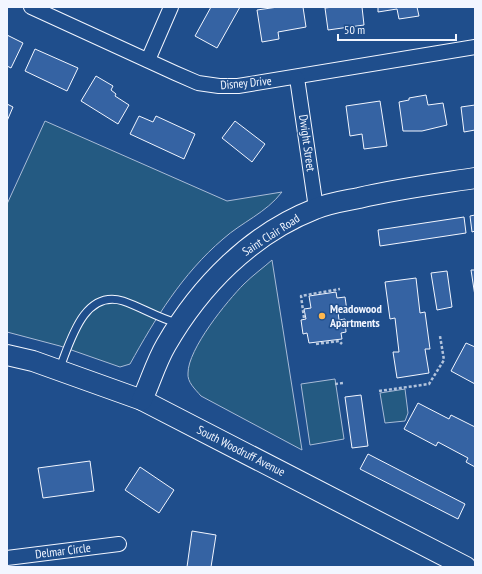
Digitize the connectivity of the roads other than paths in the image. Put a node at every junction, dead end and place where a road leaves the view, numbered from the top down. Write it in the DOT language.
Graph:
graph roads {
  1 [pos="31,7"];
  2 [pos="171,7"];
  3 [pos="475,47"];
  4 [pos="148,60"];
  5 [pos="297,78"];
  6 [pos="475,178"];
  7 [pos="316,208"];
  8 [pos="179,324"];
  9 [pos="7,355"];
  10 [pos="58,371"];
  11 [pos="142,400"];
  12 [pos="118,544"];
  13 [pos="7,558"];
  14 [pos="466,567"];
  1 -- 4 [label="street, Disney Drive"];
  2 -- 4 [label="street"];
  3 -- 5 [label="street, Disney Drive"];
  4 -- 5 [label="street, Disney Drive"];
  5 -- 7 [label="street, Dwight Street"];
  6 -- 7 [label="main road, Saint Clair Road"];
  7 -- 8 [label="main road, Saint Clair Road"];
  8 -- 10 [label="lane"];
  8 -- 11 [label="main road, Saint Clair Road"];
  9 -- 10 [label="main road, South Woodruff Avenue"];
  10 -- 11 [label="main road, South Woodruff Avenue"];
  11 -- 14 [label="main road, South Woodruff Avenue"];
  12 -- 13 [label="street, Delmar Circle"];
}
